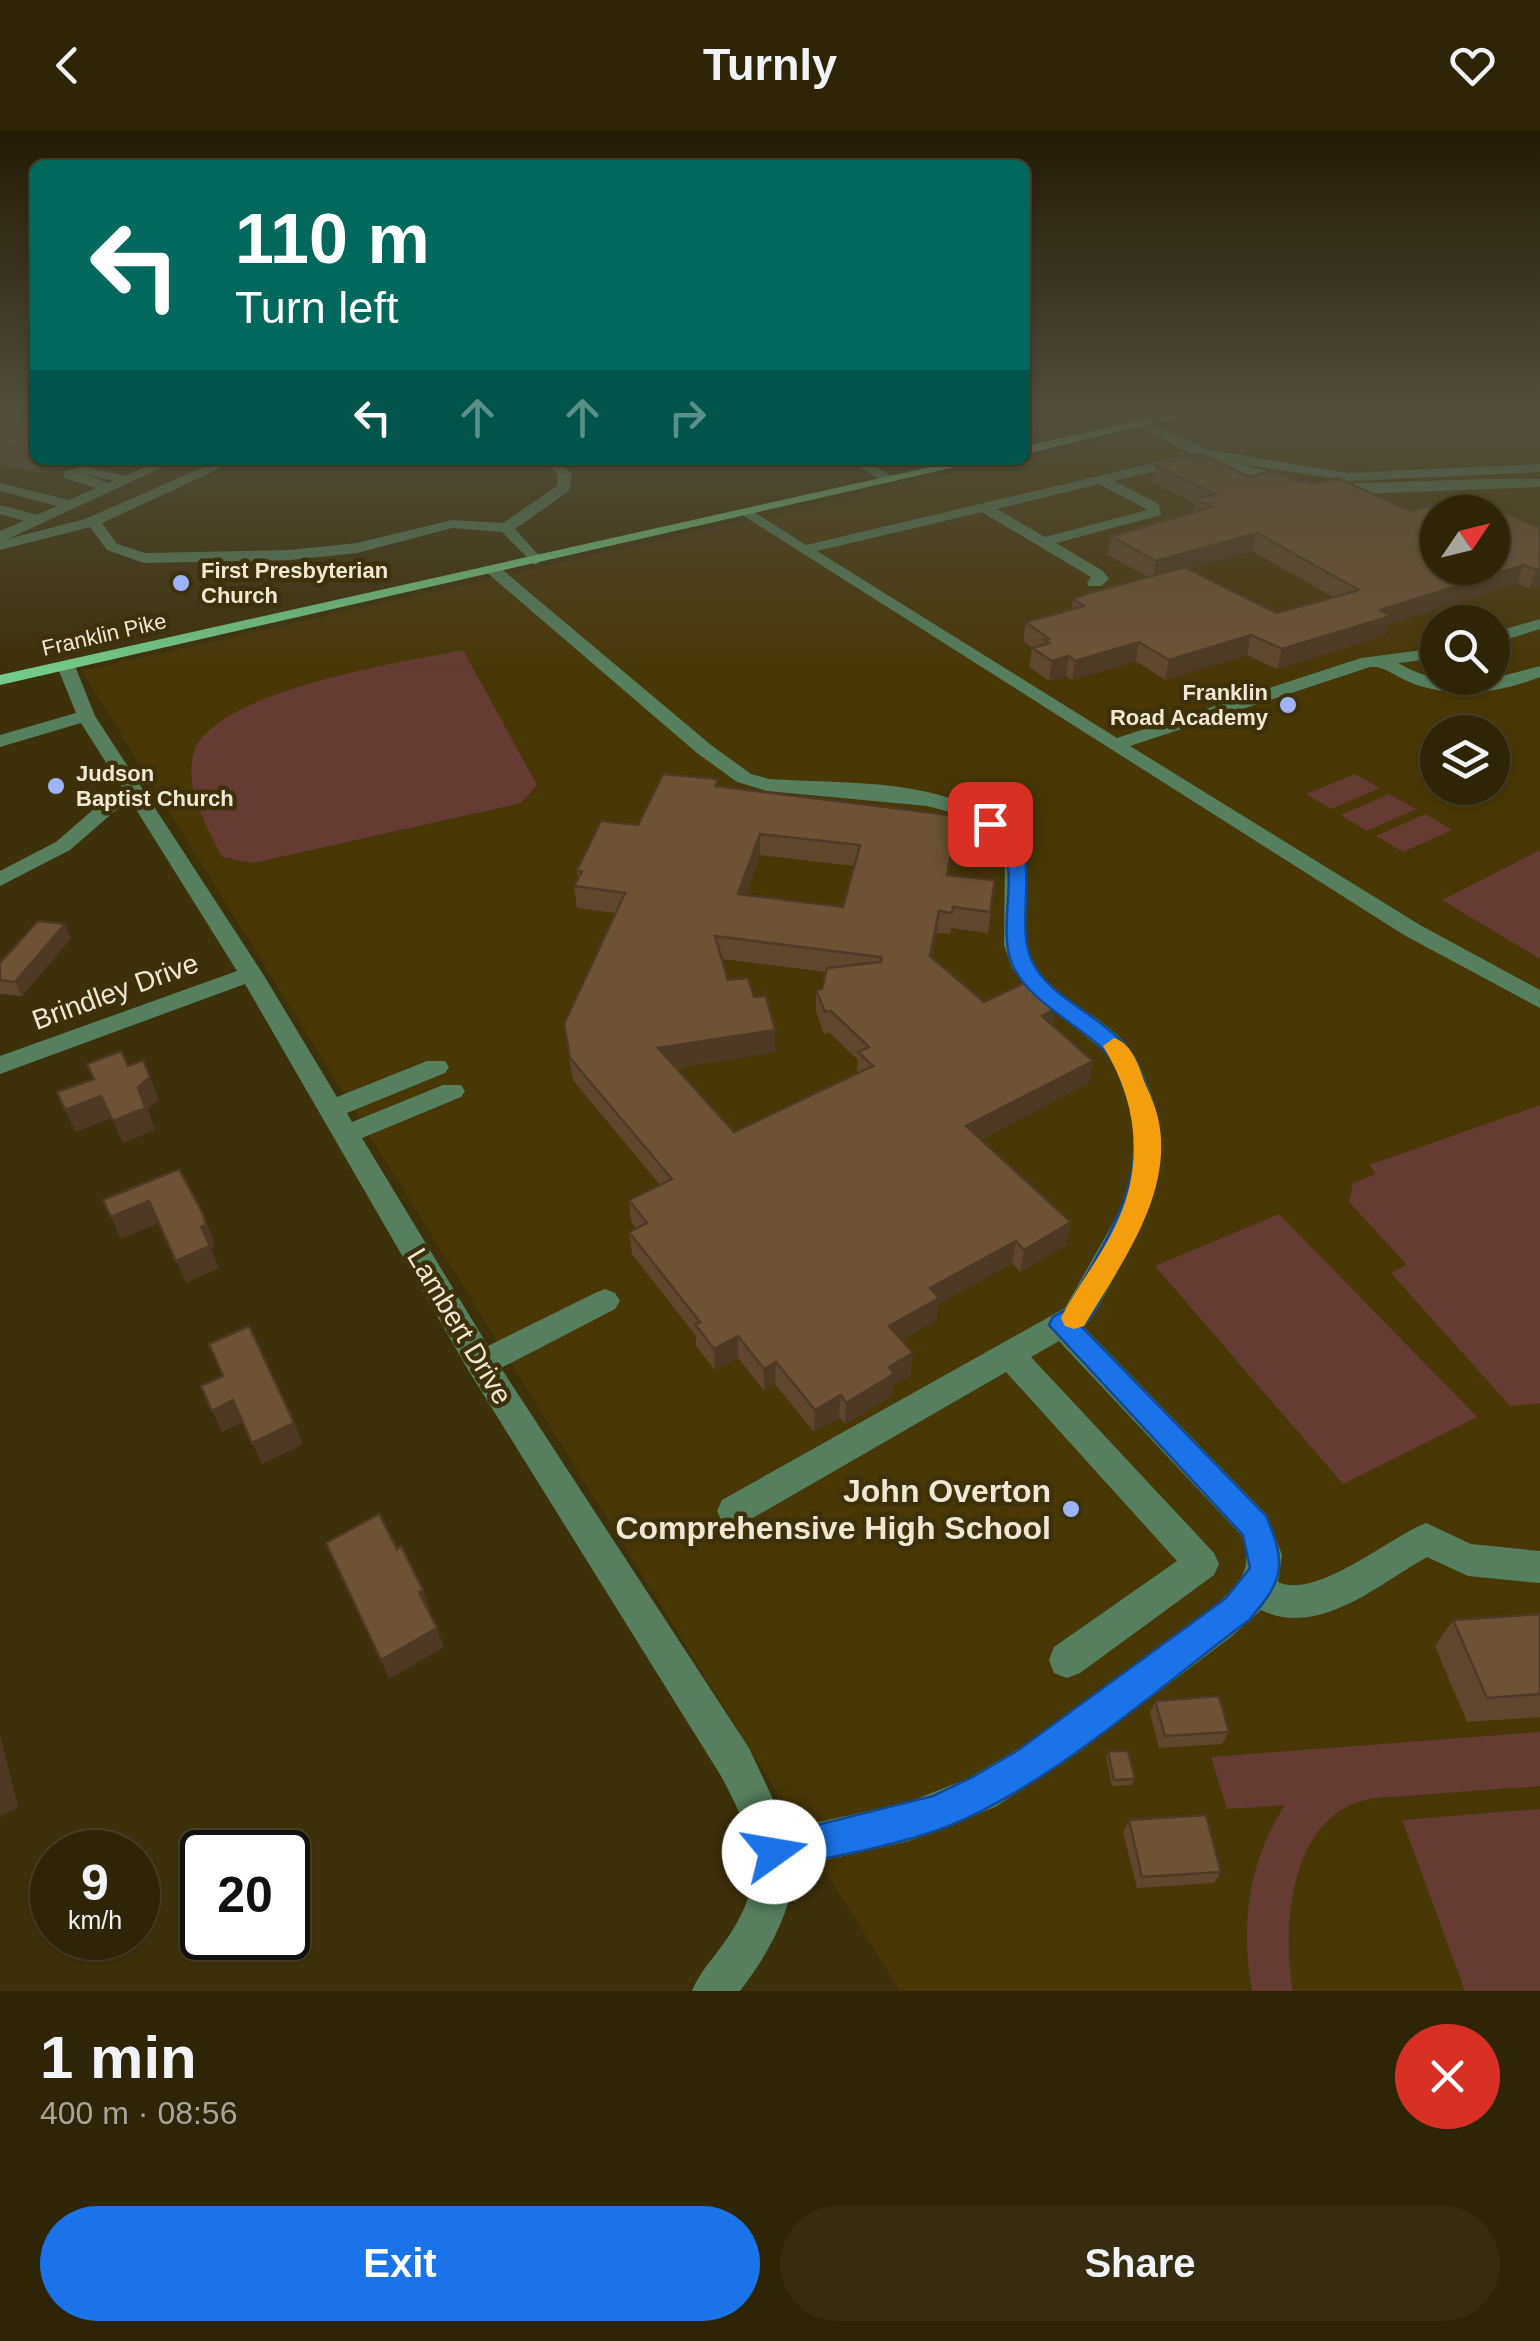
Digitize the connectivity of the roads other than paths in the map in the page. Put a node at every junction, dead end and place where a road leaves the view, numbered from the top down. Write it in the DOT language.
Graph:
graph roads {
  1 [pos="58,502"];
  2 [pos="77,502"];
  3 [pos="140,502"];
  4 [pos="544,502"];
  5 [pos="792,502"];
  6 [pos="1006,502"];
  7 [pos="1146,502"];
  8 [pos="70,505"];
  9 [pos="984,507"];
  10 [pos="0,510"];
  11 [pos="746,512"];
  12 [pos="38,520"];
  13 [pos="94,523"];
  14 [pos="506,528"];
  15 [pos="0,537"];
  16 [pos="1044,542"];
  17 [pos="0,545"];
  18 [pos="804,550"];
  19 [pos="535,560"];
  20 [pos="492,569"];
  21 [pos="1096,583"];
  22 [pos="1540,624"];
  23 [pos="1510,633"];
  24 [pos="1420,655"];
  25 [pos="1379,659"];
  26 [pos="66,666"];
  27 [pos="1540,671"];
  28 [pos="0,680"];
  29 [pos="86,716"];
  30 [pos="0,741"];
  31 [pos="1115,745"];
  32 [pos="135,794"];
  33 [pos="0,880"];
  34 [pos="251,974"];
  35 [pos="1540,1000"];
  36 [pos="0,1065"];
  37 [pos="436,1067"];
  38 [pos="452,1091"];
  39 [pos="339,1122"];
  40 [pos="605,1302"];
  41 [pos="1063,1325"];
  42 [pos="1010,1355"];
  43 [pos="482,1364"];
  44 [pos="734,1511"];
  45 [pos="1540,1567"];
  46 [pos="1254,1589"];
  47 [pos="1067,1660"];
  48 [pos="774,1852"];
  49 [pos="713,1991"];
  1 -- 8 [label="street"];
  2 -- 8 [label="street"];
  3 -- 13 [label="street"];
  4 -- 14 [label="street"];
  5 -- 11 [label="main road, Franklin Pike"];
  6 -- 9 [label="street"];
  7 -- 16 [label="street"];
  8 -- 12 [label="street"];
  9 -- 16 [label="street"];
  9 -- 18 [label="street"];
  10 -- 12 [label="street"];
  11 -- 18 [label="street"];
  11 -- 19 [label="main road, Franklin Pike"];
  12 -- 15 [label="street"];
  13 -- 14 [label="street"];
  13 -- 17 [label="street"];
  14 -- 19 [label="street"];
  16 -- 21 [label="street"];
  18 -- 31 [label="street"];
  19 -- 20 [label="main road, Franklin Pike"];
  20 -- 26 [label="main road, Franklin Pike"];
  20 -- 41 [label="street"];
  22 -- 23 [label="street"];
  24 -- 25 [label="street"];
  25 -- 27 [label="street"];
  25 -- 31 [label="street"];
  26 -- 28 [label="main road, Franklin Pike"];
  26 -- 29 [label="street, Lambert Drive"];
  29 -- 30 [label="street"];
  29 -- 32 [label="street, Lambert Drive"];
  31 -- 35 [label="street"];
  32 -- 33 [label="street"];
  32 -- 34 [label="street, Lambert Drive"];
  34 -- 36 [label="street, Brindley Drive"];
  34 -- 39 [label="street, Lambert Drive"];
  37 -- 39 [label="street"];
  38 -- 39 [label="street"];
  39 -- 43 [label="street, Lambert Drive"];
  40 -- 43 [label="street"];
  41 -- 42 [label="street"];
  41 -- 46 [label="street"];
  42 -- 44 [label="street"];
  42 -- 47 [label="street"];
  43 -- 48 [label="street, Lambert Drive"];
  45 -- 46 [label="street"];
  46 -- 48 [label="street"];
  48 -- 49 [label="street"];
}
